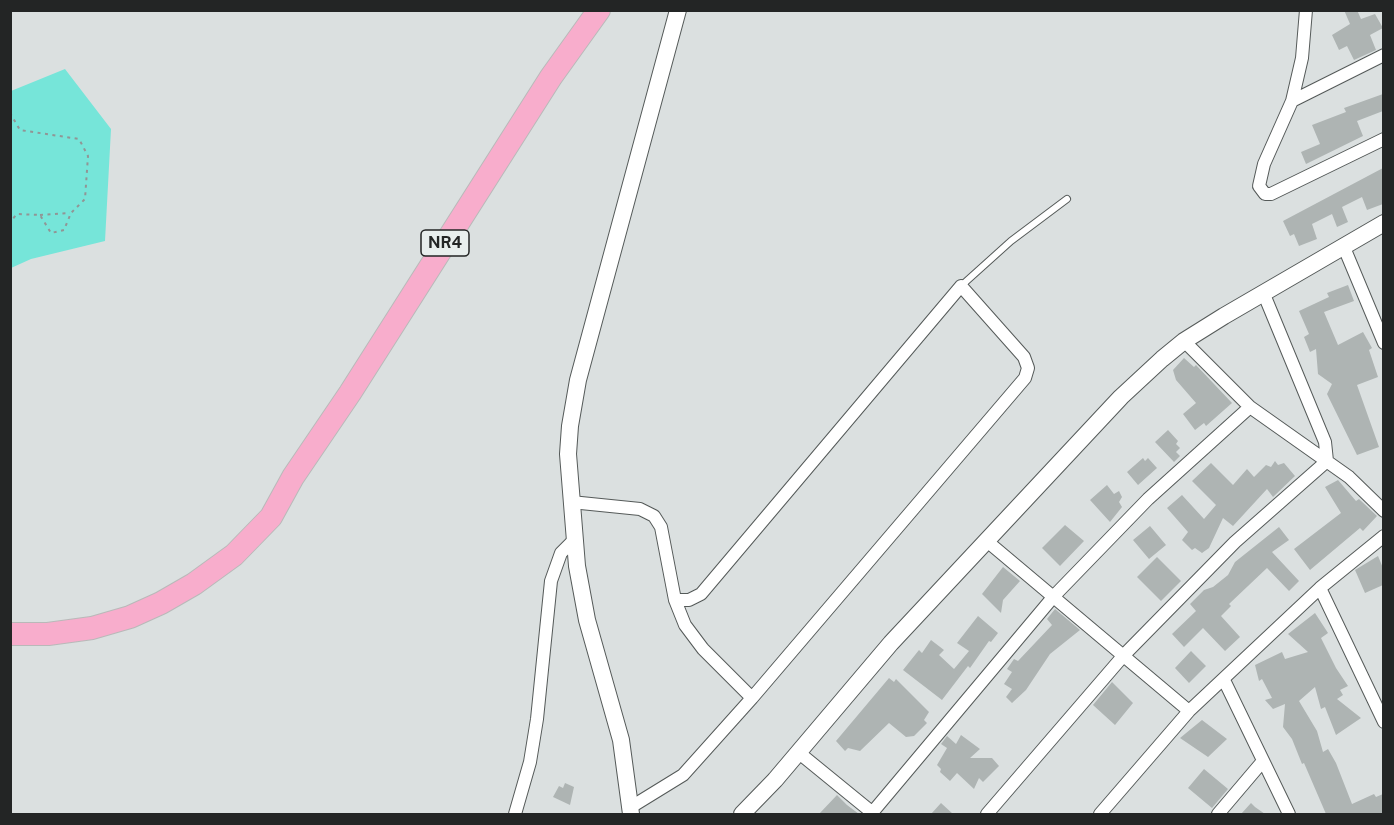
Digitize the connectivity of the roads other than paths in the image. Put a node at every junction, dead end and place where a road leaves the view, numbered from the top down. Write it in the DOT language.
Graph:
graph roads {
  1 [pos="599,10"];
  2 [pos="678,10"];
  3 [pos="1306,10"];
  4 [pos="1383,55"];
  5 [pos="1292,100"];
  6 [pos="1383,139"];
  7 [pos="1067,199"];
  8 [pos="1383,223"];
  9 [pos="1344,245"];
  10 [pos="961,286"];
  11 [pos="1263,292"];
  12 [pos="1184,341"];
  13 [pos="1383,343"];
  14 [pos="1250,407"];
  15 [pos="1327,461"];
  16 [pos="293,477"];
  17 [pos="572,502"];
  18 [pos="1383,511"];
  19 [pos="1383,536"];
  20 [pos="574,540"];
  21 [pos="988,542"];
  22 [pos="1320,588"];
  23 [pos="1054,596"];
  24 [pos="675,600"];
  25 [pos="10,618"];
  26 [pos="10,634"];
  27 [pos="1124,655"];
  28 [pos="1224,680"];
  29 [pos="753,698"];
  30 [pos="1189,711"];
  31 [pos="1383,722"];
  32 [pos="798,752"];
  33 [pos="1263,761"];
  34 [pos="631,811"];
  35 [pos="515,814"];
  36 [pos="742,814"];
  37 [pos="872,814"];
  38 [pos="987,814"];
  39 [pos="1100,814"];
  40 [pos="1218,814"];
  41 [pos="1289,814"];
  1 -- 16 [label="highway, NR4"];
  2 -- 17 [label="street"];
  3 -- 5 [label="street"];
  4 -- 5 [label="street"];
  5 -- 6 [label="street"];
  7 -- 10 [label="lane"];
  8 -- 9 [label="street"];
  9 -- 11 [label="street"];
  9 -- 13 [label="street"];
  10 -- 24 [label="street"];
  10 -- 29 [label="street"];
  11 -- 12 [label="street"];
  11 -- 15 [label="street"];
  12 -- 14 [label="street"];
  12 -- 21 [label="street"];
  14 -- 15 [label="street"];
  14 -- 23 [label="street"];
  15 -- 18 [label="street"];
  15 -- 27 [label="street"];
  16 -- 25 [label="highway, NR4"];
  16 -- 26 [label="highway, NR4"];
  17 -- 20 [label="street"];
  17 -- 24 [label="street"];
  19 -- 22 [label="street"];
  20 -- 34 [label="street"];
  20 -- 35 [label="street"];
  21 -- 23 [label="street"];
  21 -- 32 [label="street"];
  22 -- 28 [label="street"];
  22 -- 31 [label="street"];
  23 -- 27 [label="street"];
  23 -- 37 [label="street"];
  24 -- 29 [label="street"];
  27 -- 30 [label="street"];
  27 -- 38 [label="street"];
  28 -- 30 [label="street"];
  28 -- 33 [label="street"];
  29 -- 34 [label="street"];
  30 -- 39 [label="street"];
  32 -- 36 [label="street"];
  32 -- 37 [label="street"];
  33 -- 40 [label="street"];
  33 -- 41 [label="street"];
}
